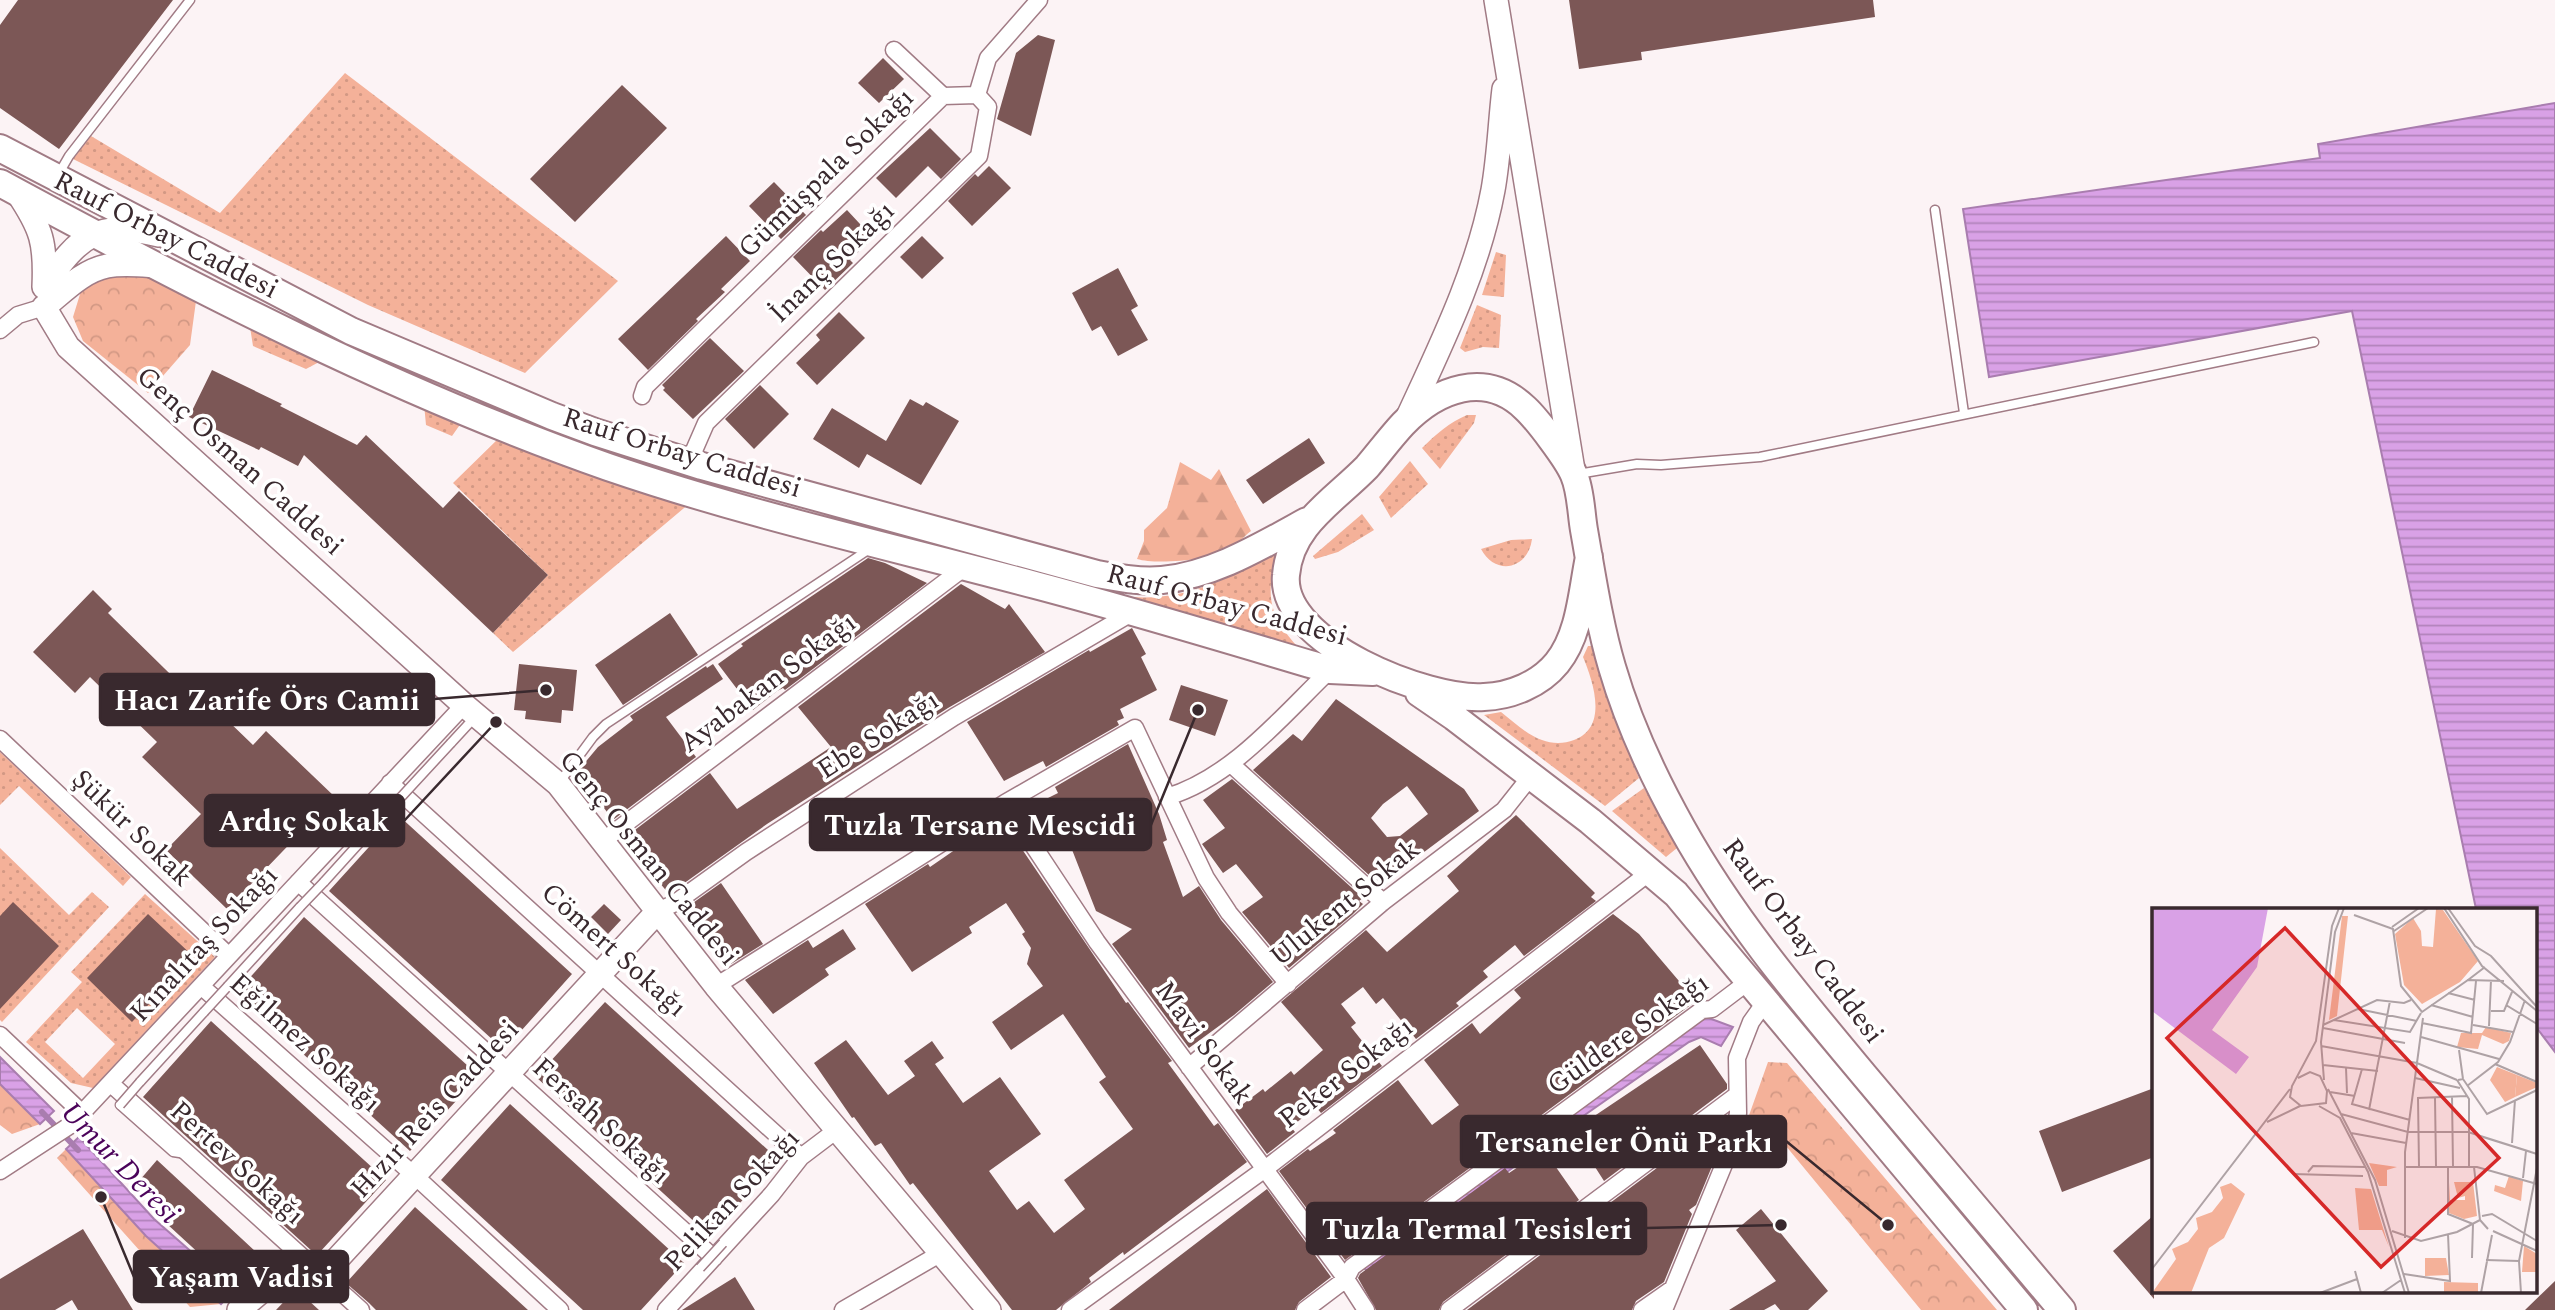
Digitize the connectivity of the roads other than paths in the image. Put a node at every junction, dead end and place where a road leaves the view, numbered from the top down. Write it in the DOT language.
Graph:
graph roads {
  1 [pos="190,0"];
  2 [pos="1039,0"];
  3 [pos="1496,0"];
  4 [pos="894,50"];
  5 [pos="1507,61"];
  6 [pos="978,95"];
  7 [pos="943,96"];
  8 [pos="0,148"];
  9 [pos="57,177"];
  10 [pos="8,188"];
  11 [pos="83,191"];
  12 [pos="1935,210"];
  13 [pos="95,233"];
  14 [pos="173,238"];
  15 [pos="159,266"];
  16 [pos="49,295"];
  17 [pos="0,330"];
  18 [pos="2314,342"];
  19 [pos="642,396"];
  20 [pos="1965,413"];
  21 [pos="1406,421"];
  22 [pos="689,462"];
  23 [pos="1574,475"];
  24 [pos="1309,520"];
  25 [pos="876,544"];
  26 [pos="1589,557"];
  27 [pos="965,567"];
  28 [pos="1133,612"];
  29 [pos="1330,670"];
  30 [pos="1394,678"];
  31 [pos="470,710"];
  32 [pos="0,739"];
  33 [pos="1231,764"];
  34 [pos="1531,776"];
  35 [pos="390,783"];
  36 [pos="558,784"];
  37 [pos="1167,797"];
  38 [pos="1004,803"];
  39 [pos="604,840"];
  40 [pos="1650,872"];
  41 [pos="298,882"];
  42 [pos="1383,902"];
  43 [pos="658,911"];
  44 [pos="229,956"];
  45 [pos="601,973"];
  46 [pos="1288,984"];
  47 [pos="201,986"];
  48 [pos="716,986"];
  49 [pos="1758,991"];
  50 [pos="0,1035"];
  51 [pos="1189,1067"];
  52 [pos="509,1073"];
  53 [pos="110,1083"];
  54 [pos="1737,1094"];
  55 [pos="82,1113"];
  56 [pos="838,1129"];
  57 [pos="188,1154"];
  58 [pos="801,1157"];
  59 [pos="1265,1168"];
  60 [pos="0,1171"];
  61 [pos="415,1176"];
  62 [pos="754,1208"];
  63 [pos="943,1252"];
  64 [pos="713,1258"];
  65 [pos="314,1268"];
  66 [pos="1346,1279"];
  67 [pos="1673,1288"];
  68 [pos="244,1305"];
  69 [pos="361,1310"];
  70 [pos="560,1310"];
  71 [pos="664,1310"];
  72 [pos="843,1310"];
  73 [pos="989,1310"];
  74 [pos="1070,1310"];
  75 [pos="1305,1310"];
  76 [pos="1366,1310"];
  77 [pos="1449,1310"];
  78 [pos="1642,1310"];
  79 [pos="1664,1310"];
  80 [pos="2024,1310"];
  81 [pos="2062,1310"];
  1 -- 9 [label="lane"];
  2 -- 6 [label="street"];
  3 -- 5 [label="street"];
  4 -- 7 [label="street"];
  5 -- 21 [label="street"];
  5 -- 23 [label="street"];
  6 -- 7 [label="street, Gümüşpala Sokağı"];
  6 -- 22 [label="street, İnanç Sokağı"];
  7 -- 19 [label="street, Gümüşpala Sokağı"];
  8 -- 9 [label="main road, Rauf Orbay Caddesi"];
  9 -- 11 [label="main road, Rauf Orbay Caddesi"];
  10 -- 13 [label="main road, Rauf Orbay Caddesi"];
  10 -- 16 [label="street"];
  11 -- 13 [label="street"];
  11 -- 14 [label="main road, Rauf Orbay Caddesi"];
  12 -- 20 [label="lane"];
  13 -- 14 [label="street"];
  13 -- 15 [label="main road, Rauf Orbay Caddesi"];
  13 -- 16 [label="street"];
  14 -- 22 [label="main road, Rauf Orbay Caddesi"];
  15 -- 16 [label="street"];
  15 -- 25 [label="main road, Rauf Orbay Caddesi"];
  16 -- 17 [label="street"];
  16 -- 31 [label="street, Genç Osman Caddesi"];
  18 -- 20 [label="lane"];
  20 -- 23 [label="lane"];
  21 -- 23 [label="main road, Rauf Orbay Caddesi"];
  21 -- 24 [label="main road, Rauf Orbay Caddesi"];
  22 -- 24 [label="main road, Rauf Orbay Caddesi"];
  23 -- 26 [label="main road, Rauf Orbay Caddesi"];
  24 -- 30 [label="main road, Rauf Orbay Caddesi"];
  25 -- 27 [label="main road, Rauf Orbay Caddesi"];
  25 -- 36 [label="lane"];
  26 -- 30 [label="main road, Rauf Orbay Caddesi"];
  26 -- 81 [label="main road, Rauf Orbay Caddesi"];
  27 -- 28 [label="main road, Rauf Orbay Caddesi"];
  27 -- 39 [label="street, Ayabakan Sokağı"];
  28 -- 29 [label="main road, Rauf Orbay Caddesi"];
  28 -- 43 [label="street, Ebe Sokağı"];
  29 -- 30 [label="main road, Rauf Orbay Caddesi"];
  29 -- 33 [label="street"];
  30 -- 34 [label="main road, Rauf Orbay Caddesi"];
  31 -- 35 [label="street, Kınalıtaş Sokağı"];
  31 -- 36 [label="street, Genç Osman Caddesi"];
  31 -- 57 [label="lane, bridge"];
  32 -- 44 [label="street, Şükür Sokak"];
  33 -- 37 [label="street"];
  33 -- 42 [label="street"];
  34 -- 40 [label="main road, Rauf Orbay Caddesi"];
  34 -- 42 [label="street, Ulukent Sokak"];
  35 -- 41 [label="street, Kınalıtaş Sokağı"];
  35 -- 45 [label="street, Cömert Sokağı"];
  36 -- 39 [label="street, Genç Osman Caddesi"];
  37 -- 38 [label="street"];
  37 -- 46 [label="street"];
  38 -- 48 [label="street"];
  38 -- 51 [label="street, Mavi Sokak"];
  39 -- 43 [label="street, Genç Osman Caddesi"];
  40 -- 49 [label="main road, Rauf Orbay Caddesi"];
  40 -- 59 [label="street, Peker Sokağı"];
  41 -- 44 [label="street, Kınalıtaş Sokağı"];
  41 -- 52 [label="street, Fersah Sokağı"];
  42 -- 46 [label="street, Ulukent Sokak"];
  43 -- 45 [label="street, Hızır Reis Caddesi"];
  43 -- 48 [label="street, Genç Osman Caddesi"];
  44 -- 47 [label="street, Kınalıtaş Sokağı"];
  45 -- 52 [label="street, Hızır Reis Caddesi"];
  45 -- 58 [label="street, Cömert Sokağı"];
  46 -- 51 [label="street, Ulukent Sokak"];
  47 -- 53 [label="street, Kınalıtaş Sokağı"];
  47 -- 61 [label="street, Eğilmez Sokağı"];
  48 -- 56 [label="street, Genç Osman Caddesi"];
  49 -- 54 [label="street"];
  49 -- 66 [label="street, Güldere Sokağı"];
  49 -- 80 [label="main road, Rauf Orbay Caddesi"];
  50 -- 55 [label="street"];
  51 -- 59 [label="street, Mavi Sokak"];
  52 -- 61 [label="street, Hızır Reis Caddesi"];
  52 -- 64 [label="street, Fersah Sokağı"];
  53 -- 55 [label="street, Kınalıtaş Sokağı"];
  53 -- 57 [label="street, Pertev Sokağı"];
  54 -- 67 [label="street"];
  54 -- 77 [label="street"];
  55 -- 60 [label="street, Kınalıtaş Sokağı"];
  56 -- 58 [label="street, Pelikan Sokağı"];
  56 -- 63 [label="street, Genç Osman Caddesi"];
  57 -- 65 [label="street, Pertev Sokağı"];
  58 -- 64 [label="street, Pelikan Sokağı"];
  59 -- 66 [label="street, Mavi Sokak"];
  59 -- 74 [label="street, Peker Sokağı"];
  61 -- 65 [label="street, Hızır Reis Caddesi"];
  61 -- 70 [label="street, Eğilmez Sokağı"];
  62 -- 71 [label="lane, bridge"];
  63 -- 72 [label="street"];
  63 -- 73 [label="street, Genç Osman Caddesi"];
  64 -- 71 [label="street, Pelikan Sokağı"];
  65 -- 68 [label="street, Hızır Reis Caddesi"];
  65 -- 69 [label="street, Pertev Sokağı"];
  66 -- 75 [label="street, Güldere Sokağı"];
  66 -- 76 [label="street, Mavi Sokak"];
  67 -- 78 [label="street"];
  67 -- 79 [label="street"];
}
